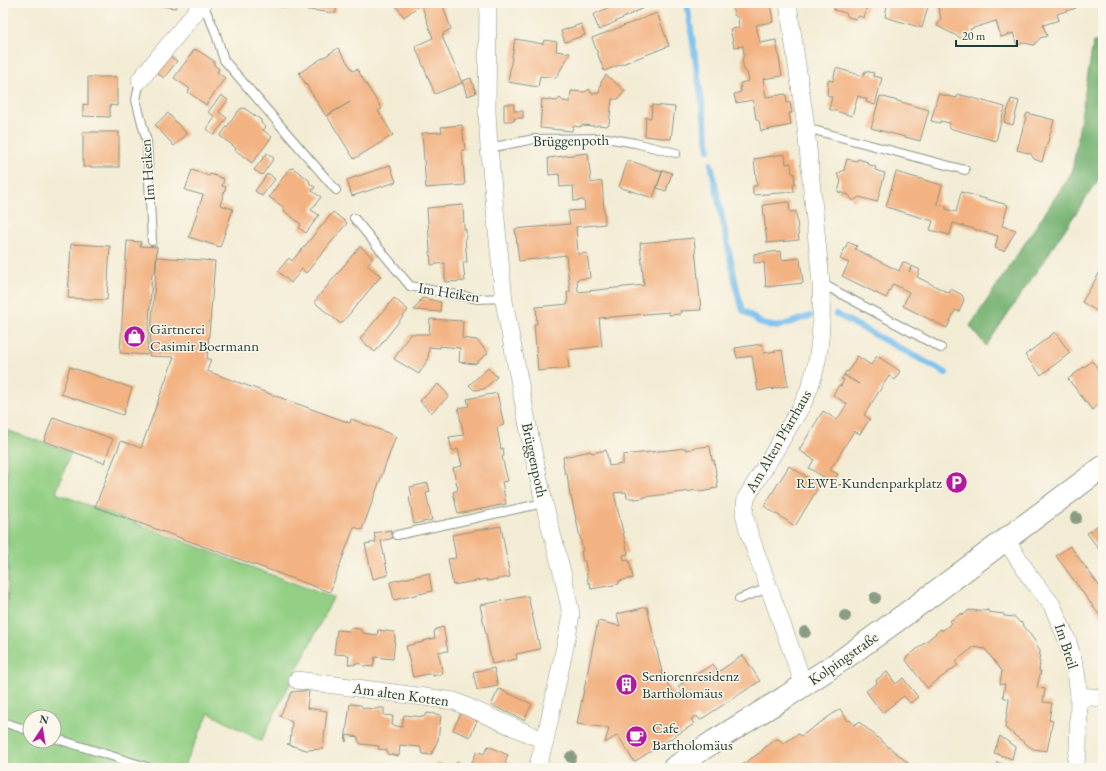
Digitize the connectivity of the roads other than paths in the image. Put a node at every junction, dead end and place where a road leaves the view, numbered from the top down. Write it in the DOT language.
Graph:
graph roads {
  1 [pos="488,3"];
  2 [pos="788,3"];
  3 [pos="203,4"];
  4 [pos="140,80"];
  5 [pos="806,128"];
  6 [pos="490,148"];
  7 [pos="676,153"];
  8 [pos="965,170"];
  9 [pos="336,190"];
  10 [pos="354,218"];
  11 [pos="152,241"];
  12 [pos="821,283"];
  13 [pos="504,298"];
  14 [pos="941,348"];
  15 [pos="1103,468"];
  16 [pos="544,503"];
  17 [pos="397,535"];
  18 [pos="1006,540"];
  19 [pos="768,588"];
  20 [pos="739,599"];
  21 [pos="297,680"];
  22 [pos="804,685"];
  23 [pos="1079,696"];
  24 [pos="1103,698"];
  25 [pos="3,722"];
  26 [pos="22,728"];
  27 [pos="62,740"];
  28 [pos="545,740"];
  29 [pos="150,768"];
  30 [pos="537,768"];
  31 [pos="674,768"];
  32 [pos="1075,768"];
  1 -- 6 [label="street, Brüggenpoth"];
  2 -- 5 [label="street, Am Alten Pfarrhaus"];
  3 -- 4 [label="street, Im Heiken"];
  3 -- 9 [label="lane, Im Heiken"];
  4 -- 11 [label="lane, Im Heiken"];
  5 -- 8 [label="lane"];
  5 -- 12 [label="street, Am Alten Pfarrhaus"];
  6 -- 7 [label="lane, Brüggenpoth"];
  6 -- 13 [label="street, Brüggenpoth"];
  10 -- 13 [label="lane, Im Heiken"];
  12 -- 14 [label="lane"];
  12 -- 19 [label="street, Am Alten Pfarrhaus"];
  13 -- 16 [label="street, Brüggenpoth"];
  15 -- 18 [label="main road, Kolpingstraße"];
  16 -- 17 [label="lane"];
  16 -- 28 [label="street, Brüggenpoth"];
  18 -- 22 [label="main road, Kolpingstraße"];
  18 -- 23 [label="street, Im Breil"];
  19 -- 20 [label="lane"];
  19 -- 22 [label="street, Am Alten Pfarrhaus"];
  21 -- 28 [label="street, Am alten Kotten"];
  22 -- 31 [label="main road, Kolpingstraße"];
  23 -- 24 [label="street"];
  23 -- 32 [label="street, Im Breil"];
  25 -- 26 [label="lane"];
  27 -- 29 [label="lane"];
  28 -- 30 [label="street, Brüggenpoth"];
}
